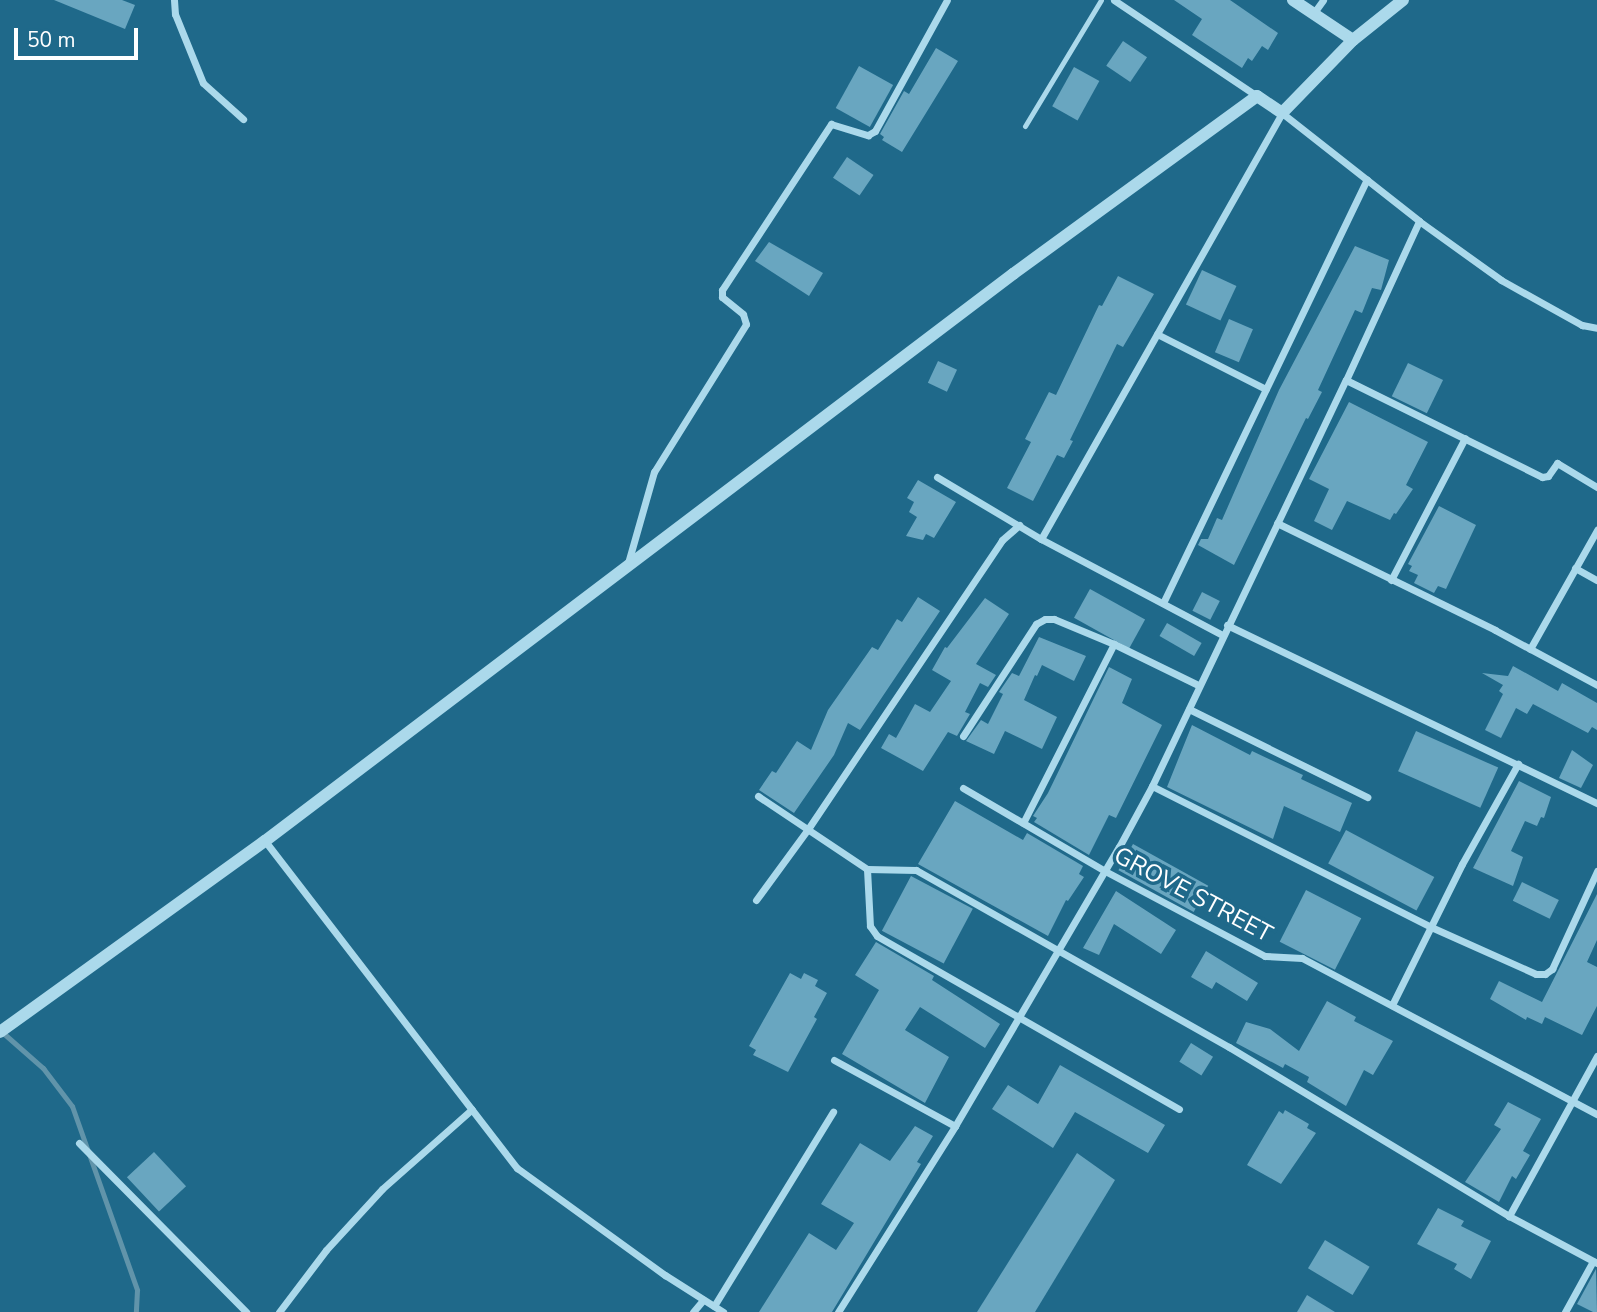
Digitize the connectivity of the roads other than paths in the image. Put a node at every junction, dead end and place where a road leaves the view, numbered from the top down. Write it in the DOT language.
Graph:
graph roads {
  1 [pos="174,0"];
  2 [pos="947,0"];
  3 [pos="1101,0"];
  4 [pos="1114,0"];
  5 [pos="1293,0"];
  6 [pos="1323,0"];
  7 [pos="1403,0"];
  8 [pos="1313,14"];
  9 [pos="1353,40"];
  10 [pos="1257,96"];
  11 [pos="1282,113"];
  12 [pos="243,119"];
  13 [pos="1025,126"];
  14 [pos="1367,180"];
  15 [pos="1419,221"];
  16 [pos="1597,328"];
  17 [pos="1157,334"];
  18 [pos="1346,380"];
  19 [pos="1266,389"];
  20 [pos="1465,438"];
  21 [pos="937,477"];
  22 [pos="1597,488"];
  23 [pos="1277,523"];
  24 [pos="1019,525"];
  25 [pos="1597,530"];
  26 [pos="1041,538"];
  27 [pos="628,565"];
  28 [pos="1575,568"];
  29 [pos="1391,580"];
  30 [pos="1597,580"];
  31 [pos="1163,603"];
  32 [pos="1227,625"];
  33 [pos="1222,635"];
  34 [pos="1114,644"];
  35 [pos="1530,649"];
  36 [pos="1198,685"];
  37 [pos="1597,685"];
  38 [pos="1189,709"];
  39 [pos="963,736"];
  40 [pos="1518,764"];
  41 [pos="1152,786"];
  42 [pos="963,788"];
  43 [pos="758,796"];
  44 [pos="1367,797"];
  45 [pos="1597,803"];
  46 [pos="1023,823"];
  47 [pos="808,830"];
  48 [pos="265,841"];
  49 [pos="867,869"];
  50 [pos="1105,871"];
  51 [pos="1597,871"];
  52 [pos="757,900"];
  53 [pos="1430,927"];
  54 [pos="1059,950"];
  55 [pos="1392,1005"];
  56 [pos="1018,1017"];
  57 [pos="0,1032"];
  58 [pos="1597,1056"];
  59 [pos="834,1060"];
  60 [pos="1571,1100"];
  61 [pos="472,1109"];
  62 [pos="1180,1109"];
  63 [pos="832,1112"];
  64 [pos="1597,1114"];
  65 [pos="955,1126"];
  66 [pos="79,1143"];
  67 [pos="1509,1216"];
  68 [pos="1595,1262"];
  69 [pos="703,1300"];
  70 [pos="714,1306"];
  71 [pos="246,1312"];
  72 [pos="279,1312"];
  73 [pos="693,1312"];
  74 [pos="723,1312"];
  75 [pos="838,1312"];
  76 [pos="1564,1312"];
  1 -- 12 [label="street"];
  2 -- 27 [label="street"];
  3 -- 13 [label="lane"];
  4 -- 10 [label="street"];
  5 -- 8 [label="street"];
  6 -- 8 [label="street"];
  7 -- 9 [label="street"];
  8 -- 9 [label="street"];
  9 -- 11 [label="street"];
  10 -- 11 [label="street"];
  10 -- 27 [label="street"];
  11 -- 14 [label="street"];
  11 -- 17 [label="street"];
  14 -- 15 [label="street"];
  14 -- 19 [label="street"];
  15 -- 16 [label="street"];
  15 -- 18 [label="street"];
  17 -- 19 [label="street"];
  17 -- 26 [label="street"];
  18 -- 20 [label="street"];
  18 -- 23 [label="street"];
  19 -- 31 [label="street"];
  20 -- 22 [label="street"];
  20 -- 29 [label="street"];
  21 -- 24 [label="street"];
  23 -- 29 [label="street"];
  23 -- 32 [label="street"];
  24 -- 26 [label="street"];
  24 -- 47 [label="street"];
  25 -- 28 [label="street"];
  26 -- 31 [label="street"];
  27 -- 48 [label="street"];
  28 -- 30 [label="street"];
  28 -- 35 [label="street"];
  29 -- 35 [label="street"];
  31 -- 33 [label="street"];
  32 -- 33 [label="street"];
  32 -- 40 [label="street"];
  33 -- 36 [label="street"];
  34 -- 36 [label="street"];
  34 -- 39 [label="street"];
  34 -- 46 [label="street"];
  35 -- 37 [label="street"];
  36 -- 38 [label="street"];
  38 -- 41 [label="street"];
  38 -- 44 [label="street"];
  40 -- 45 [label="street"];
  40 -- 53 [label="street"];
  41 -- 50 [label="street"];
  41 -- 53 [label="street"];
  42 -- 46 [label="street, GROVE STREET"];
  43 -- 47 [label="street"];
  46 -- 50 [label="street, GROVE STREET"];
  47 -- 49 [label="street"];
  47 -- 52 [label="street"];
  48 -- 57 [label="street"];
  48 -- 61 [label="street"];
  49 -- 54 [label="street"];
  49 -- 56 [label="street"];
  50 -- 54 [label="street"];
  50 -- 55 [label="street, GROVE STREET"];
  51 -- 53 [label="street"];
  53 -- 55 [label="street"];
  54 -- 56 [label="street"];
  54 -- 67 [label="street"];
  55 -- 60 [label="street, GROVE STREET"];
  56 -- 62 [label="street"];
  56 -- 65 [label="street"];
  58 -- 60 [label="street"];
  59 -- 65 [label="street"];
  60 -- 64 [label="street, GROVE STREET"];
  60 -- 67 [label="street"];
  61 -- 69 [label="street"];
  61 -- 72 [label="street"];
  63 -- 70 [label="street"];
  65 -- 75 [label="street"];
  66 -- 71 [label="street"];
  67 -- 68 [label="street"];
  68 -- 76 [label="street"];
  69 -- 70 [label="street"];
  69 -- 73 [label="street"];
  70 -- 74 [label="street"];
}
